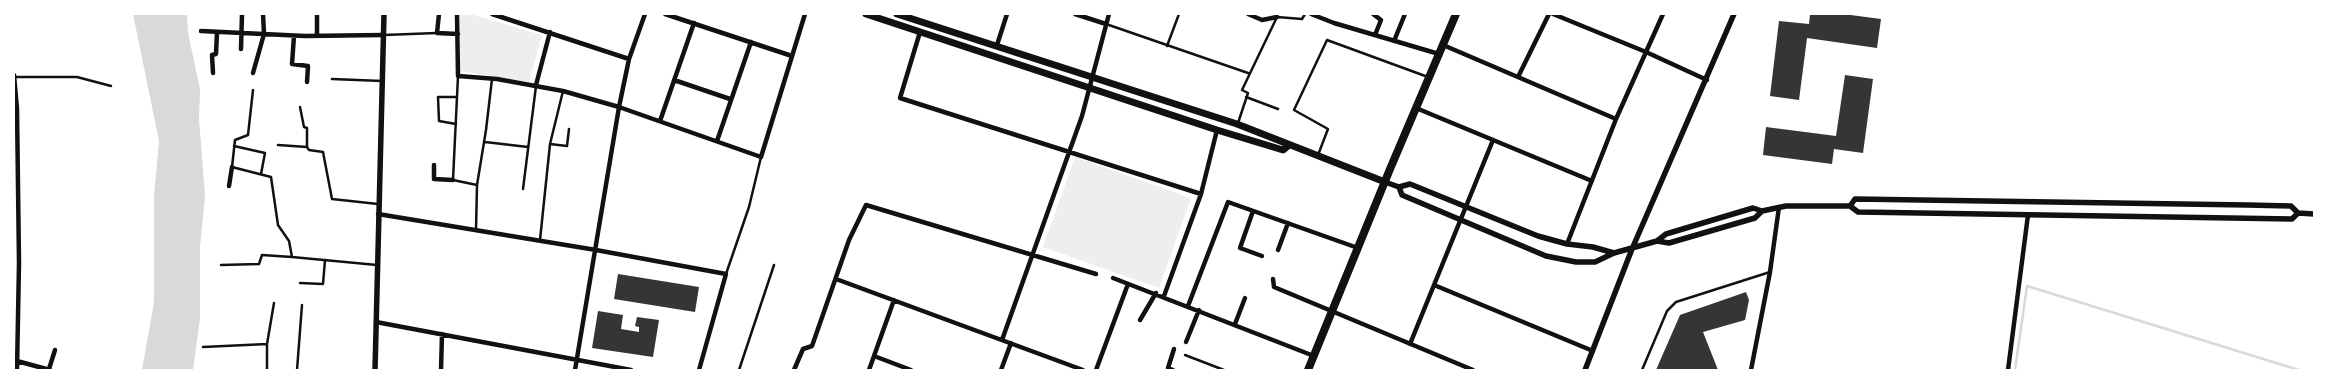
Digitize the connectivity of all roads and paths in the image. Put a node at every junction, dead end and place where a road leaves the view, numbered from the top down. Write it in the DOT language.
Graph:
graph roads {
  1 [pos="242,14"];
  2 [pos="263,14"];
  3 [pos="317,14"];
  4 [pos="384,14"];
  5 [pos="439,14"];
  6 [pos="457,14"];
  7 [pos="492,14"];
  8 [pos="513,14"];
  9 [pos="645,14"];
  10 [pos="665,14"];
  11 [pos="805,14"];
  12 [pos="866,14"];
  13 [pos="897,14"];
  14 [pos="1008,14"];
  15 [pos="1076,14"];
  16 [pos="1110,14"];
  17 [pos="1179,14"];
  18 [pos="1248,14"];
  19 [pos="1305,14"];
  20 [pos="1311,14"];
  21 [pos="1330,14"];
  22 [pos="1373,14"];
  23 [pos="1405,14"];
  24 [pos="1456,14"];
  25 [pos="1549,14"];
  26 [pos="1552,14"];
  27 [pos="1663,14"];
  28 [pos="1734,14"];
  29 [pos="1277,17"];
  30 [pos="511,20"];
  31 [pos="1327,20"];
  32 [pos="694,23"];
  33 [pos="1106,24"];
  34 [pos="201,31"];
  35 [pos="217,32"];
  36 [pos="550,32"];
  37 [pos="920,32"];
  38 [pos="242,33"];
  39 [pos="437,33"];
  40 [pos="264,34"];
  41 [pos="458,34"];
  42 [pos="317,35"];
  43 [pos="384,35"];
  44 [pos="1375,35"];
  45 [pos="294,36"];
  46 [pos="1394,41"];
  47 [pos="751,42"];
  48 [pos="1443,45"];
  49 [pos="997,46"];
  50 [pos="1167,46"];
  51 [pos="241,49"];
  52 [pos="1646,52"];
  53 [pos="1439,54"];
  54 [pos="792,56"];
  55 [pos="629,59"];
  56 [pos="213,73"];
  57 [pos="254,73"];
  58 [pos="1248,73"];
  59 [pos="14,76"];
  60 [pos="458,76"];
  61 [pos="1429,77"];
  62 [pos="1518,77"];
  63 [pos="492,78"];
  64 [pos="332,79"];
  65 [pos="1093,79"];
  66 [pos="674,80"];
  67 [pos="1707,80"];
  68 [pos="382,81"];
  69 [pos="307,82"];
  70 [pos="536,85"];
  71 [pos="111,86"];
  72 [pos="1091,88"];
  73 [pos="253,90"];
  74 [pos="564,92"];
  75 [pos="457,97"];
  76 [pos="1246,98"];
  77 [pos="730,99"];
  78 [pos="300,107"];
  79 [pos="619,107"];
  80 [pos="1416,108"];
  81 [pos="1278,109"];
  82 [pos="1616,118"];
  83 [pos="660,120"];
  84 [pos="456,124"];
  85 [pos="1237,124"];
  86 [pos="569,129"];
  87 [pos="1217,130"];
  88 [pos="16,137"];
  89 [pos="1493,140"];
  90 [pos="717,141"];
  91 [pos="484,142"];
  92 [pos="278,144"];
  93 [pos="550,144"];
  94 [pos="234,146"];
  95 [pos="528,146"];
  96 [pos="1288,146"];
  97 [pos="307,147"];
  98 [pos="1070,152"];
  99 [pos="1317,156"];
  100 [pos="761,157"];
  101 [pos="434,165"];
  102 [pos="232,167"];
  103 [pos="261,174"];
  104 [pos="453,180"];
  105 [pos="1592,181"];
  106 [pos="1385,182"];
  107 [pos="477,184"];
  108 [pos="230,186"];
  109 [pos="1399,187"];
  110 [pos="523,188"];
  111 [pos="1201,194"];
  112 [pos="16,200"];
  113 [pos="2070,203"];
  114 [pos="378,204"];
  115 [pos="1850,206"];
  116 [pos="1466,207"];
  117 [pos="1779,207"];
  118 [pos="1253,211"];
  119 [pos="1762,211"];
  120 [pos="2298,213"];
  121 [pos="378,214"];
  122 [pos="2314,214"];
  123 [pos="2028,215"];
  124 [pos="2070,215"];
  125 [pos="1461,220"];
  126 [pos="1288,223"];
  127 [pos="476,230"];
  128 [pos="540,240"];
  129 [pos="1658,241"];
  130 [pos="1567,244"];
  131 [pos="1358,248"];
  132 [pos="596,250"];
  133 [pos="1278,250"];
  134 [pos="1632,250"];
  135 [pos="1614,253"];
  136 [pos="1033,255"];
  137 [pos="1262,256"];
  138 [pos="292,257"];
  139 [pos="325,260"];
  140 [pos="221,265"];
  141 [pos="377,265"];
  142 [pos="774,265"];
  143 [pos="1770,272"];
  144 [pos="726,274"];
  145 [pos="1096,274"];
  146 [pos="1113,278"];
  147 [pos="836,279"];
  148 [pos="1273,279"];
  149 [pos="300,283"];
  150 [pos="1128,284"];
  151 [pos="1434,285"];
  152 [pos="1156,293"];
  153 [pos="1164,296"];
  154 [pos="1245,298"];
  155 [pos="894,300"];
  156 [pos="274,303"];
  157 [pos="302,305"];
  158 [pos="1188,306"];
  159 [pos="1199,310"];
  160 [pos="1332,311"];
  161 [pos="1140,320"];
  162 [pos="376,322"];
  163 [pos="1234,324"];
  164 [pos="442,334"];
  165 [pos="1002,340"];
  166 [pos="1186,342"];
  167 [pos="1011,343"];
  168 [pos="267,344"];
  169 [pos="1410,344"];
  170 [pos="203,347"];
  171 [pos="1174,349"];
  172 [pos="54,350"];
  173 [pos="1593,351"];
  174 [pos="1185,355"];
  175 [pos="874,356"];
  176 [pos="1314,356"];
  177 [pos="576,360"];
  178 [pos="17,361"];
  179 [pos="896,368"];
  180 [pos="1072,368"];
  181 [pos="17,370"];
  182 [pos="50,370"];
  183 [pos="267,370"];
  184 [pos="298,370"];
  185 [pos="375,370"];
  186 [pos="441,370"];
  187 [pos="575,370"];
  188 [pos="631,370"];
  189 [pos="699,370"];
  190 [pos="739,370"];
  191 [pos="794,370"];
  192 [pos="869,370"];
  193 [pos="911,370"];
  194 [pos="1001,370"];
  195 [pos="1084,370"];
  196 [pos="1096,370"];
  197 [pos="1173,370"];
  198 [pos="1224,370"];
  199 [pos="1308,370"];
  200 [pos="1473,370"];
  201 [pos="1585,370"];
  202 [pos="1642,370"];
  203 [pos="1750,370"];
  204 [pos="2008,370"];
  1 -- 38 [label="street"];
  2 -- 40 [label="street"];
  3 -- 42 [label="street"];
  4 -- 43 [label="street"];
  5 -- 39 [label="street"];
  6 -- 41 [label="street"];
  7 -- 30 [label="street"];
  8 -- 30 [label="street"];
  9 -- 55 [label="street"];
  10 -- 32 [label="street"];
  11 -- 54 [label="street"];
  12 -- 37 [label="main road"];
  13 -- 49 [label="main road"];
  14 -- 49 [label="street"];
  15 -- 33 [label="street"];
  16 -- 33 [label="street"];
  17 -- 50 [label="lane"];
  18 -- 29 [label="street"];
  19 -- 29 [label="lane"];
  20 -- 31 [label="street"];
  21 -- 31 [label="street"];
  22 -- 44 [label="street"];
  23 -- 46 [label="street"];
  24 -- 48 [label="main road"];
  25 -- 62 [label="street"];
  26 -- 52 [label="street"];
  27 -- 52 [label="street"];
  28 -- 67 [label="street"];
  29 -- 58 [label="lane"];
  30 -- 36 [label="street"];
  31 -- 44 [label="street"];
  32 -- 47 [label="street"];
  32 -- 66 [label="street"];
  33 -- 50 [label="lane"];
  33 -- 65 [label="street"];
  34 -- 35 [label="street"];
  35 -- 38 [label="street"];
  35 -- 56 [label="street"];
  36 -- 55 [label="street"];
  36 -- 70 [label="street"];
  37 -- 72 [label="main road"];
  37 -- 98 [label="street"];
  38 -- 40 [label="street"];
  38 -- 51 [label="street"];
  39 -- 41 [label="street"];
  39 -- 43 [label="lane"];
  40 -- 45 [label="street"];
  40 -- 57 [label="street"];
  41 -- 60 [label="street"];
  42 -- 43 [label="street"];
  42 -- 45 [label="street"];
  43 -- 68 [label="street"];
  44 -- 46 [label="street"];
  45 -- 69 [label="street"];
  46 -- 53 [label="street"];
  47 -- 54 [label="street"];
  47 -- 77 [label="street"];
  48 -- 53 [label="main road"];
  48 -- 62 [label="street"];
  49 -- 65 [label="main road"];
  50 -- 58 [label="lane"];
  52 -- 67 [label="street"];
  52 -- 82 [label="street"];
  53 -- 61 [label="main road"];
  54 -- 100 [label="street"];
  55 -- 79 [label="street"];
  58 -- 76 [label="lane"];
  59 -- 71 [label="lane"];
  59 -- 88 [label="street"];
  60 -- 63 [label="street"];
  60 -- 75 [label="lane"];
  61 -- 80 [label="main road"];
  61 -- 99 [label="lane"];
  62 -- 82 [label="street"];
  63 -- 70 [label="street"];
  63 -- 91 [label="lane"];
  64 -- 68 [label="lane"];
  65 -- 72 [label="street"];
  65 -- 85 [label="main road"];
  66 -- 77 [label="street"];
  66 -- 83 [label="street"];
  67 -- 134 [label="street"];
  68 -- 114 [label="street"];
  70 -- 74 [label="street"];
  70 -- 95 [label="lane"];
  72 -- 87 [label="main road"];
  72 -- 98 [label="street"];
  73 -- 94 [label="lane"];
  74 -- 79 [label="street"];
  74 -- 93 [label="lane"];
  75 -- 84 [label="lane"];
  75 -- 84 [label="lane"];
  76 -- 81 [label="lane"];
  76 -- 85 [label="lane"];
  77 -- 90 [label="street"];
  78 -- 97 [label="lane"];
  79 -- 83 [label="street"];
  79 -- 132 [label="street"];
  80 -- 89 [label="street"];
  80 -- 106 [label="main road"];
  82 -- 105 [label="street"];
  83 -- 90 [label="street"];
  84 -- 104 [label="lane"];
  85 -- 96 [label="main road"];
  86 -- 93 [label="lane"];
  87 -- 96 [label="main road"];
  87 -- 111 [label="street"];
  88 -- 112 [label="street"];
  89 -- 105 [label="street"];
  89 -- 116 [label="street"];
  90 -- 100 [label="street"];
  91 -- 95 [label="lane"];
  91 -- 107 [label="lane"];
  92 -- 97 [label="lane"];
  93 -- 128 [label="lane"];
  94 -- 102 [label="lane"];
  94 -- 103 [label="lane"];
  95 -- 110 [label="lane"];
  96 -- 99 [label="main road"];
  97 -- 114 [label="lane"];
  98 -- 111 [label="street"];
  98 -- 136 [label="street"];
  99 -- 106 [label="main road"];
  100 -- 144 [label="lane"];
  101 -- 104 [label="street"];
  102 -- 103 [label="lane"];
  102 -- 108 [label="street"];
  103 -- 138 [label="lane"];
  104 -- 107 [label="lane"];
  105 -- 130 [label="street"];
  106 -- 109 [label="street"];
  106 -- 131 [label="main road"];
  107 -- 127 [label="lane"];
  109 -- 116 [label="street"];
  109 -- 125 [label="street"];
  111 -- 153 [label="street"];
  112 -- 178 [label="street"];
  113 -- 115 [label="street"];
  113 -- 120 [label="street"];
  113 -- 124 [label="street"];
  114 -- 121 [label="street"];
  115 -- 117 [label="street"];
  115 -- 123 [label="street"];
  116 -- 125 [label="street"];
  116 -- 130 [label="street"];
  117 -- 119 [label="street"];
  117 -- 143 [label="street"];
  118 -- 126 [label="street"];
  118 -- 137 [label="street"];
  118 -- 158 [label="street"];
  119 -- 129 [label="street"];
  119 -- 129 [label="street"];
  120 -- 122 [label="street"];
  120 -- 124 [label="street"];
  121 -- 127 [label="street"];
  121 -- 141 [label="street"];
  123 -- 124 [label="street"];
  123 -- 204 [label="street"];
  125 -- 135 [label="street"];
  125 -- 151 [label="street"];
  126 -- 131 [label="street"];
  126 -- 133 [label="street"];
  127 -- 128 [label="street"];
  128 -- 132 [label="street"];
  129 -- 134 [label="street"];
  130 -- 135 [label="street"];
  131 -- 160 [label="main road"];
  132 -- 144 [label="street"];
  132 -- 177 [label="street"];
  134 -- 135 [label="street"];
  134 -- 173 [label="street"];
  136 -- 145 [label="street"];
  136 -- 147 [label="street"];
  136 -- 165 [label="street"];
  138 -- 139 [label="lane"];
  138 -- 140 [label="lane"];
  139 -- 141 [label="lane"];
  139 -- 149 [label="lane"];
  141 -- 162 [label="street"];
  142 -- 190 [label="lane"];
  143 -- 202 [label="lane"];
  143 -- 203 [label="street"];
  144 -- 189 [label="street"];
  146 -- 150 [label="street"];
  147 -- 155 [label="street"];
  147 -- 191 [label="street"];
  148 -- 160 [label="street"];
  150 -- 152 [label="street"];
  150 -- 196 [label="street"];
  151 -- 169 [label="street"];
  151 -- 173 [label="street"];
  152 -- 153 [label="street"];
  152 -- 161 [label="street"];
  153 -- 158 [label="street"];
  154 -- 163 [label="street"];
  155 -- 165 [label="street"];
  155 -- 175 [label="street"];
  156 -- 168 [label="lane"];
  157 -- 184 [label="lane"];
  158 -- 159 [label="street"];
  159 -- 163 [label="street"];
  159 -- 166 [label="street"];
  160 -- 169 [label="street"];
  160 -- 176 [label="main road"];
  162 -- 164 [label="street"];
  162 -- 185 [label="street"];
  163 -- 176 [label="street"];
  164 -- 177 [label="street"];
  164 -- 186 [label="street"];
  165 -- 167 [label="street"];
  167 -- 180 [label="street"];
  167 -- 194 [label="street"];
  168 -- 170 [label="lane"];
  168 -- 183 [label="lane"];
  169 -- 200 [label="street"];
  171 -- 197 [label="street"];
  172 -- 182 [label="street"];
  173 -- 201 [label="street"];
  174 -- 198 [label="lane"];
  175 -- 179 [label="street"];
  175 -- 192 [label="street"];
  176 -- 199 [label="main road"];
  177 -- 187 [label="street"];
  177 -- 188 [label="street"];
  178 -- 181 [label="street"];
  178 -- 182 [label="street"];
  179 -- 193 [label="street"];
  180 -- 195 [label="street"];
}
